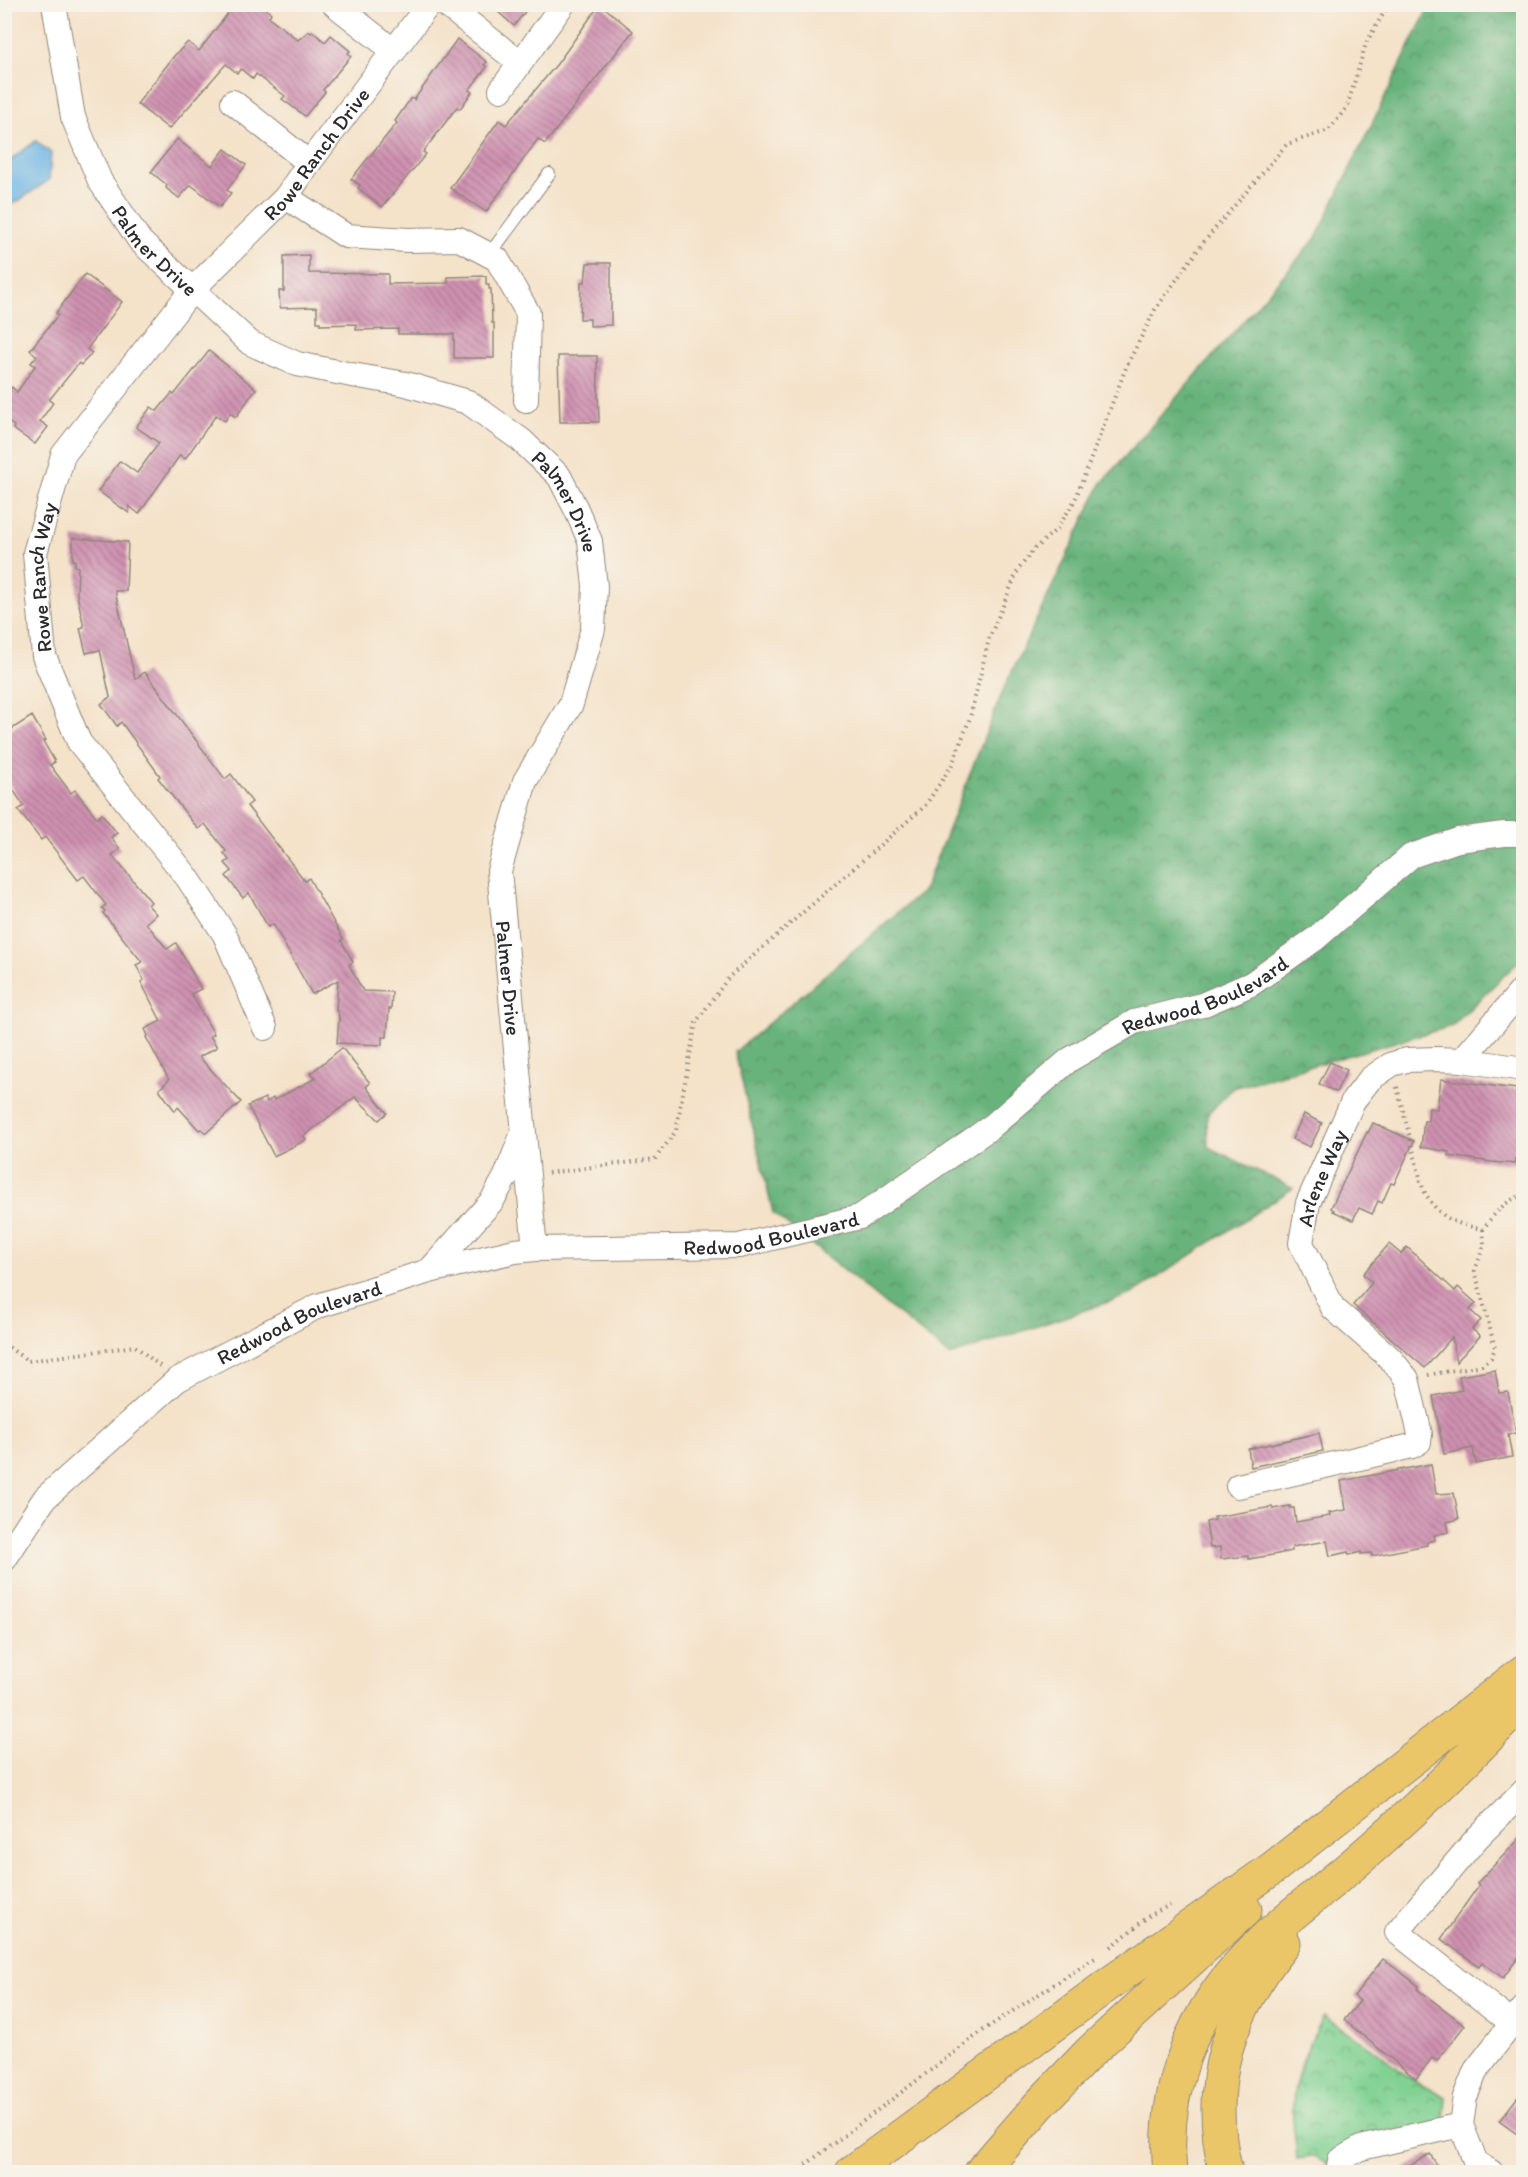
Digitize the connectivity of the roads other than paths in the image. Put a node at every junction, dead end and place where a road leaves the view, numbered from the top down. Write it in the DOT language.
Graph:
graph roads {
  1 [pos="54,4"];
  2 [pos="334,4"];
  3 [pos="429,4"];
  4 [pos="445,4"];
  5 [pos="563,4"];
  6 [pos="394,51"];
  7 [pos="520,63"];
  8 [pos="501,90"];
  9 [pos="233,102"];
  10 [pos="309,163"];
  11 [pos="549,174"];
  12 [pos="286,197"];
  13 [pos="489,255"];
  14 [pos="192,290"];
  15 [pos="526,400"];
  16 [pos="1524,834"];
  17 [pos="1524,988"];
  18 [pos="265,1028"];
  19 [pos="1462,1060"];
  20 [pos="1524,1069"];
  21 [pos="524,1132"];
  22 [pos="535,1249"];
  23 [pos="429,1271"];
  24 [pos="1238,1486"];
  25 [pos="4,1560"];
  26 [pos="1524,1671"];
  27 [pos="1524,1700"];
  28 [pos="1421,1752"];
  29 [pos="1524,1791"];
  30 [pos="1358,1861"];
  31 [pos="1518,2015"];
  32 [pos="1461,2125"];
  33 [pos="852,2172"];
  34 [pos="981,2172"];
  35 [pos="1170,2172"];
  36 [pos="1226,2172"];
  37 [pos="1338,2172"];
  38 [pos="1491,2172"];
  1 -- 14 [label="street, Palmer Drive"];
  2 -- 6 [label="street"];
  3 -- 6 [label="street, Rowe Ranch Drive"];
  4 -- 7 [label="street"];
  5 -- 7 [label="street"];
  6 -- 10 [label="street, Rowe Ranch Drive"];
  7 -- 8 [label="street"];
  9 -- 10 [label="street"];
  10 -- 12 [label="street, Rowe Ranch Drive"];
  11 -- 13 [label="lane"];
  12 -- 13 [label="street"];
  12 -- 14 [label="street, Rowe Ranch Drive"];
  13 -- 15 [label="street"];
  14 -- 18 [label="street, Rowe Ranch Way"];
  14 -- 21 [label="street, Palmer Drive"];
  16 -- 22 [label="street, Redwood Boulevard"];
  17 -- 19 [label="street"];
  19 -- 20 [label="street, Arlene Way"];
  19 -- 24 [label="street, Arlene Way"];
  21 -- 22 [label="street, Palmer Drive"];
  21 -- 23 [label="street"];
  22 -- 23 [label="street, Redwood Boulevard"];
  23 -- 25 [label="street, Redwood Boulevard"];
  26 -- 28 [label="highway"];
  27 -- 30 [label="highway"];
  28 -- 33 [label="highway"];
  28 -- 34 [label="highway"];
  29 -- 31 [label="street"];
  30 -- 35 [label="highway"];
  30 -- 36 [label="highway"];
  31 -- 32 [label="street"];
  32 -- 37 [label="street"];
  32 -- 38 [label="street"];
}
